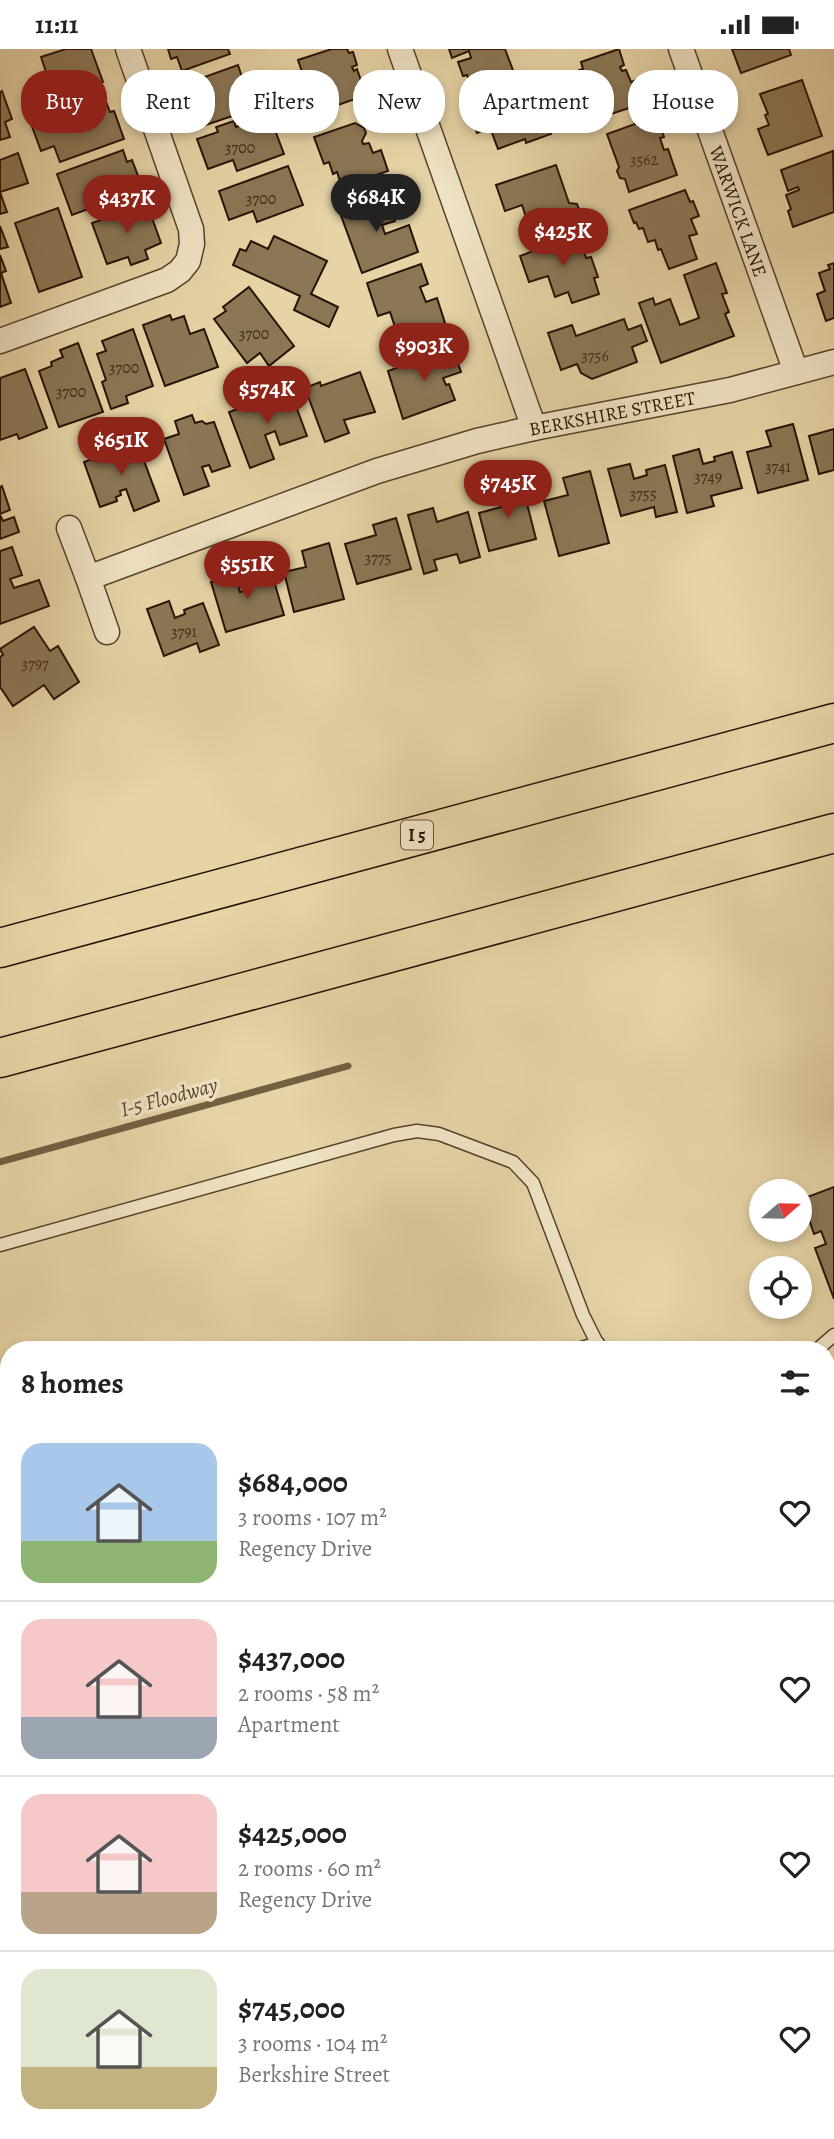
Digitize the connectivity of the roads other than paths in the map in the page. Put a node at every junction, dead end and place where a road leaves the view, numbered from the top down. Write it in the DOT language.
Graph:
graph roads {
  1 [pos="128,49"];
  2 [pos="400,49"];
  3 [pos="681,49"];
  4 [pos="0,341"];
  5 [pos="834,362"];
  6 [pos="796,372"];
  7 [pos="534,428"];
  8 [pos="69,528"];
  9 [pos="88,578"];
  10 [pos="107,632"];
  11 [pos="834,723"];
  12 [pos="834,833"];
  13 [pos="834,846"];
  14 [pos="755,854"];
  15 [pos="0,947"];
  16 [pos="0,1058"];
  17 [pos="0,1245"];
  18 [pos="596,1341"];
  1 -- 4 [label="street"];
  2 -- 7 [label="street"];
  3 -- 6 [label="street, WARWICK LANE"];
  5 -- 6 [label="street, BERKSHIRE STREET"];
  6 -- 7 [label="street, BERKSHIRE STREET"];
  7 -- 9 [label="street, BERKSHIRE STREET"];
  8 -- 9 [label="street"];
  9 -- 10 [label="street"];
  11 -- 15 [label="highway, I 5"];
  12 -- 14 [label="highway"];
  13 -- 14 [label="highway"];
  14 -- 16 [label="highway"];
  17 -- 18 [label="lane"];
}
